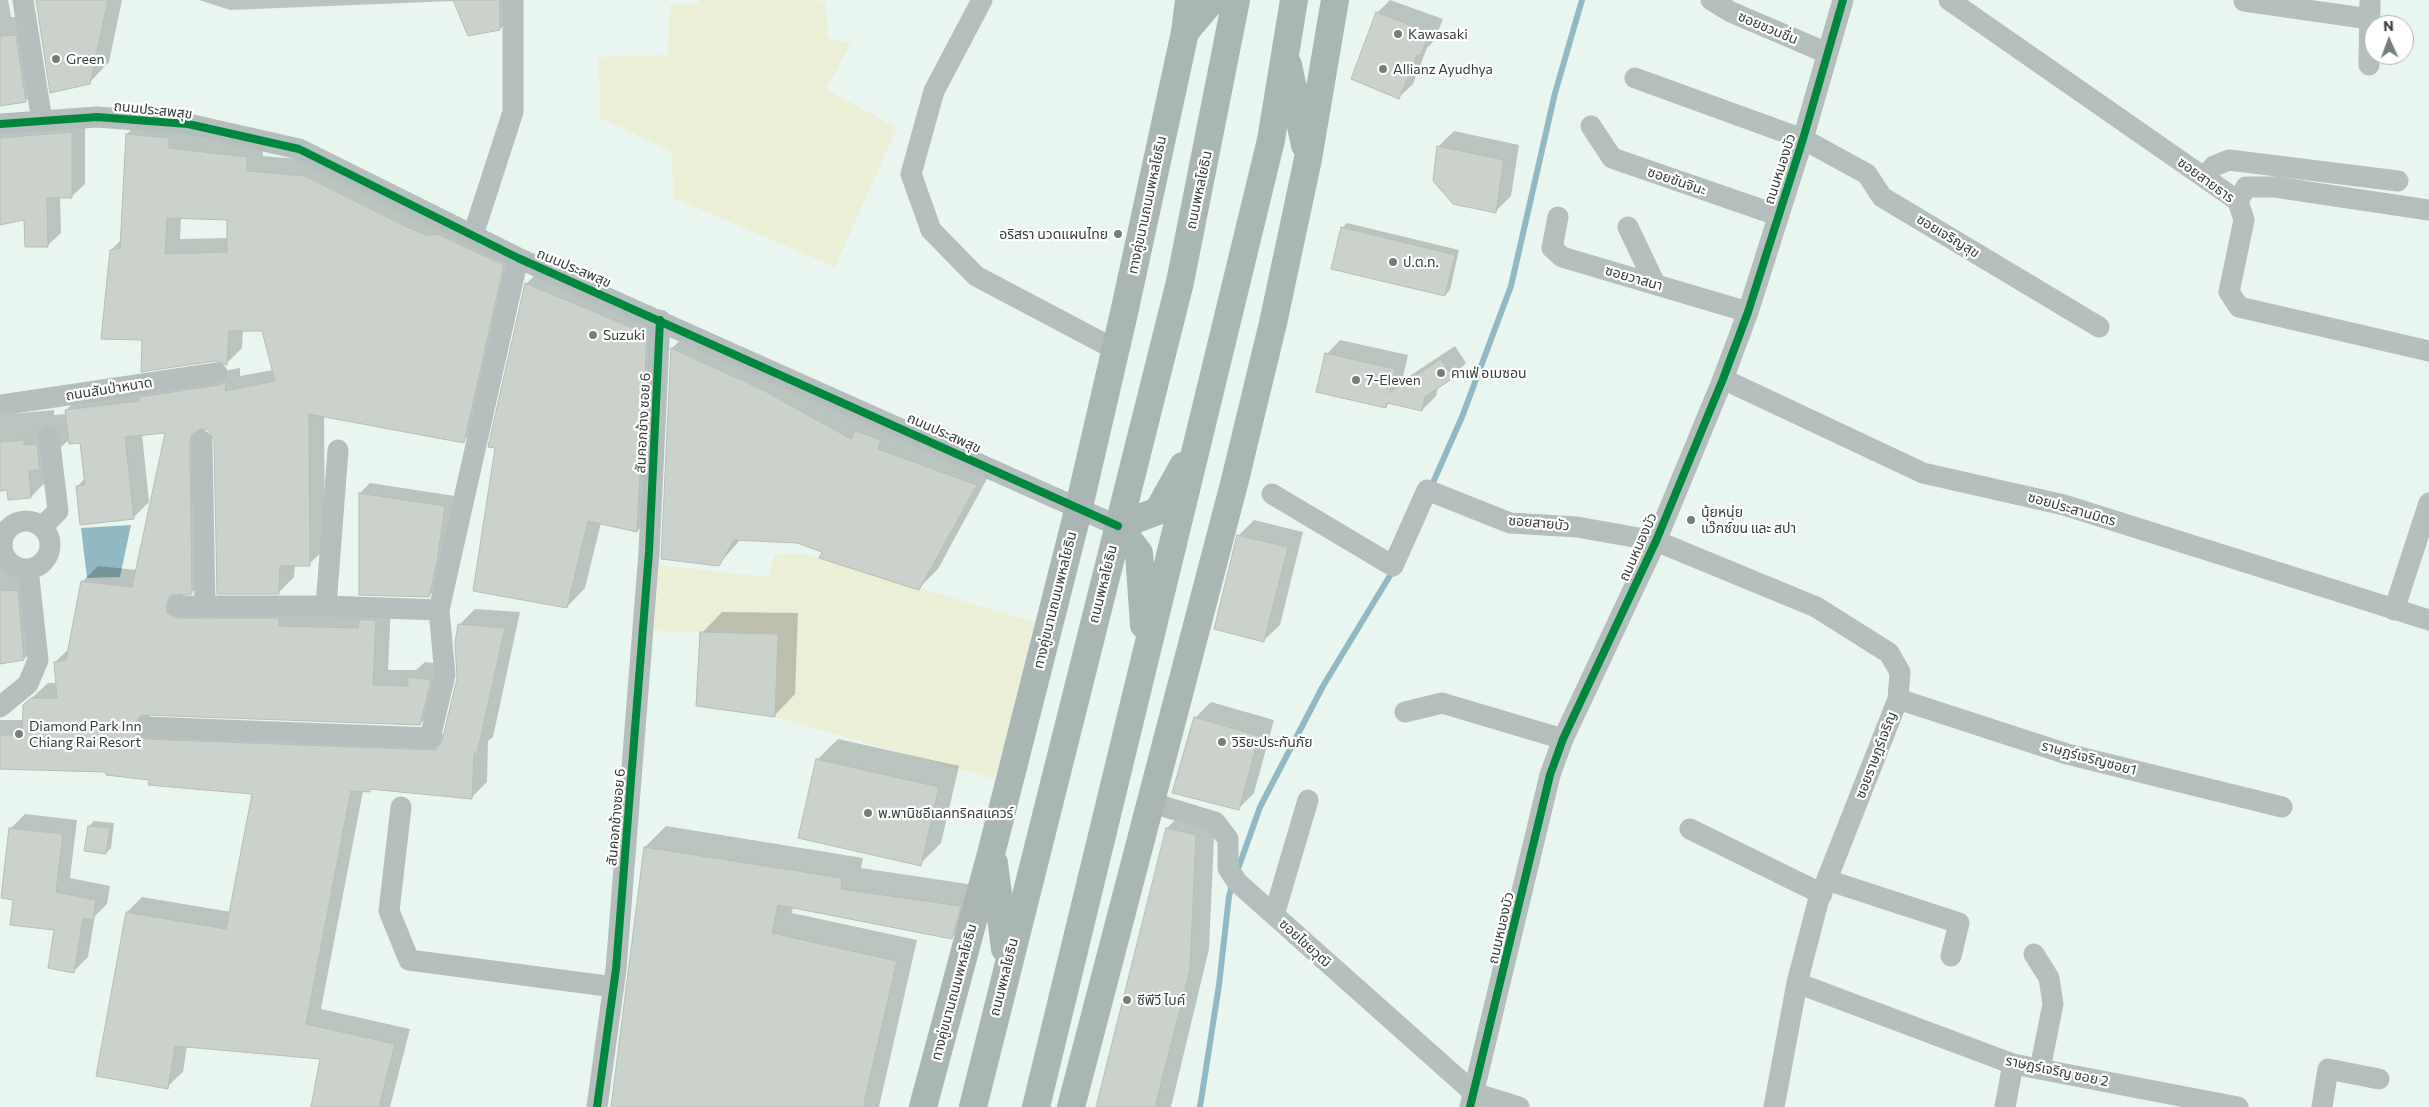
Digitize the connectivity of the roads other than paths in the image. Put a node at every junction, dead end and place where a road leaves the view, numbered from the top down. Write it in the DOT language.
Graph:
graph roads {
  1 [pos="23,0"];
  2 [pos="513,0"];
  3 [pos="982,0"];
  4 [pos="1236,0"];
  5 [pos="1294,0"];
  6 [pos="1335,0"];
  7 [pos="1711,0"];
  8 [pos="1843,0"];
  9 [pos="1949,0"];
  10 [pos="2244,1"];
  11 [pos="1189,8"];
  12 [pos="2370,10"];
  13 [pos="1285,49"];
  14 [pos="1827,53"];
  15 [pos="1635,78"];
  16 [pos="42,121"];
  17 [pos="0,124"];
  18 [pos="1591,126"];
  19 [pos="1803,139"];
  20 [pos="1308,159"];
  21 [pos="2325,172"];
  22 [pos="2204,177"];
  23 [pos="2398,181"];
  24 [pos="2322,194"];
  25 [pos="2238,201"];
  26 [pos="2429,210"];
  27 [pos="1777,216"];
  28 [pos="1558,217"];
  29 [pos="1628,227"];
  30 [pos="473,235"];
  31 [pos="518,258"];
  32 [pos="1655,284"];
  33 [pos="1748,312"];
  34 [pos="660,320"];
  35 [pos="2099,327"];
  36 [pos="1116,350"];
  37 [pos="2429,351"];
  38 [pos="217,373"];
  39 [pos="1723,380"];
  40 [pos="0,405"];
  41 [pos="1200,435"];
  42 [pos="49,436"];
  43 [pos="202,441"];
  44 [pos="338,450"];
  45 [pos="1272,494"];
  46 [pos="2429,503"];
  47 [pos="1079,507"];
  48 [pos="1118,526"];
  49 [pos="42,527"];
  50 [pos="650,528"];
  51 [pos="1656,541"];
  52 [pos="28,569"];
  53 [pos="178,606"];
  54 [pos="326,606"];
  55 [pos="205,607"];
  56 [pos="439,610"];
  57 [pos="2394,610"];
  58 [pos="2429,620"];
  59 [pos="1146,650"];
  60 [pos="1898,699"];
  61 [pos="0,707"];
  62 [pos="1405,712"];
  63 [pos="146,727"];
  64 [pos="1563,739"];
  65 [pos="1119,762"];
  66 [pos="1308,800"];
  67 [pos="1149,802"];
  68 [pos="401,807"];
  69 [pos="2282,807"];
  70 [pos="1690,829"];
  71 [pos="992,850"];
  72 [pos="1134,860"];
  73 [pos="1824,887"];
  74 [pos="1274,915"];
  75 [pos="2034,954"];
  76 [pos="1951,956"];
  77 [pos="1007,963"];
  78 [pos="1797,983"];
  79 [pos="614,987"];
  80 [pos="2013,1064"];
  81 [pos="2040,1068"];
  82 [pos="2379,1079"];
  83 [pos="2137,1098"];
  84 [pos="1472,1100"];
  85 [pos="597,1107"];
  86 [pos="923,1107"];
  87 [pos="973,1107"];
  88 [pos="1036,1107"];
  89 [pos="1071,1107"];
  90 [pos="1519,1107"];
  91 [pos="1774,1107"];
  92 [pos="2004,1107"];
  93 [pos="2238,1107"];
  94 [pos="2322,1107"];
  1 -- 16 [label="street"];
  2 -- 30 [label="street"];
  3 -- 36 [label="street"];
  4 -- 48 [label="main road, ถนนพหลโยธิน"];
  5 -- 13 [label="main road"];
  6 -- 20 [label="main road"];
  7 -- 14 [label="street, ซอยชวนชื่น"];
  8 -- 14 [label="street, ถนนหนองบัว"];
  9 -- 22 [label="street, ซอยสายธาร"];
  10 -- 12 [label="street"];
  11 -- 36 [label="main road, ทางคู่ขนานถนนพหลโยธิน"];
  13 -- 20 [label="main road"];
  13 -- 41 [label="main road"];
  14 -- 19 [label="street, ถนนหนองบัว"];
  15 -- 19 [label="street, ซอยเจริญสุข"];
  16 -- 17 [label="street, ถนนประสพสุข"];
  16 -- 30 [label="street, ถนนประสพสุข"];
  18 -- 27 [label="street, ซอยขันจินะ"];
  19 -- 27 [label="street, ถนนหนองบัว"];
  19 -- 35 [label="street, ซอยเจริญสุข"];
  20 -- 67 [label="main road"];
  21 -- 22 [label="street"];
  21 -- 23 [label="street"];
  21 -- 24 [label="street"];
  22 -- 25 [label="street, ซอยสายธาร"];
  24 -- 25 [label="street"];
  24 -- 26 [label="street"];
  25 -- 37 [label="street, ซอยสายธาร"];
  27 -- 33 [label="street, ถนนหนองบัว"];
  28 -- 32 [label="street, ซอยวาสนา"];
  29 -- 32 [label="street"];
  30 -- 31 [label="street, ถนนประสพสุข"];
  31 -- 34 [label="street, ถนนประสพสุข"];
  31 -- 56 [label="street"];
  32 -- 33 [label="street, ซอยวาสนา"];
  33 -- 39 [label="street, ถนนหนองบัว"];
  34 -- 47 [label="street, ถนนประสพสุข"];
  34 -- 50 [label="street, สันคอกช้าง ซอย 6"];
  36 -- 47 [label="main road, ทางคู่ขนานถนนพหลโยธิน"];
  38 -- 40 [label="street, ถนนสันป่าหนาด"];
  39 -- 51 [label="street, ถนนหนองบัว"];
  39 -- 57 [label="street, ซอยประสานมิตร"];
  41 -- 48 [label="main road"];
  41 -- 59 [label="main road"];
  42 -- 49 [label="street"];
  43 -- 55 [label="street"];
  44 -- 54 [label="street"];
  45 -- 51 [label="street, ซอยสายบัว"];
  46 -- 57 [label="street"];
  47 -- 48 [label="street, ถนนประสพสุข"];
  47 -- 71 [label="main road, ทางคู่ขนานถนนพหลโยธิน"];
  48 -- 59 [label="main road"];
  48 -- 77 [label="main road, ถนนพหลโยธิน"];
  49 -- 52 [label="street"];
  49 -- 52 [label="street"];
  50 -- 79 [label="street, สันคอกช้างซอย 6"];
  51 -- 60 [label="street, ซอยราษฎร์เจริญ"];
  51 -- 64 [label="street, ถนนหนองบัว"];
  52 -- 61 [label="street"];
  53 -- 55 [label="street"];
  54 -- 55 [label="street"];
  54 -- 56 [label="street"];
  56 -- 63 [label="street"];
  57 -- 58 [label="street, ซอยประสานมิตร"];
  59 -- 65 [label="main road"];
  60 -- 69 [label="street, ราษฎร์เจริญซอย1"];
  60 -- 73 [label="street, ซอยราษฎร์เจริญ"];
  62 -- 64 [label="street"];
  64 -- 84 [label="street, ถนนหนองบัว"];
  65 -- 72 [label="main road"];
  65 -- 88 [label="main road"];
  66 -- 74 [label="street"];
  67 -- 72 [label="main road"];
  67 -- 74 [label="street, ซอยไชยวุฒิ"];
  68 -- 79 [label="street"];
  70 -- 73 [label="street"];
  71 -- 77 [label="main road"];
  71 -- 86 [label="main road, ทางคู่ขนานถนนพหลโยธิน"];
  72 -- 89 [label="main road"];
  73 -- 76 [label="street"];
  73 -- 78 [label="street, ซอยราษฎร์เจริญ"];
  74 -- 84 [label="street, ซอยไชยวุฒิ"];
  75 -- 81 [label="street"];
  77 -- 87 [label="main road, ถนนพหลโยธิน"];
  78 -- 80 [label="street, ราษฎร์เจริญ ซอย 2"];
  78 -- 91 [label="street, ซอยราษฎร์เจริญ"];
  79 -- 85 [label="street, สันคอกช้างซอย 6"];
  80 -- 81 [label="street, ราษฎร์เจริญ ซอย 2"];
  80 -- 92 [label="street"];
  81 -- 83 [label="street, ราษฎร์เจริญ ซอย 2"];
  82 -- 94 [label="street"];
  83 -- 93 [label="street, ราษฎร์เจริญ ซอย 2"];
  84 -- 90 [label="street"];
}
